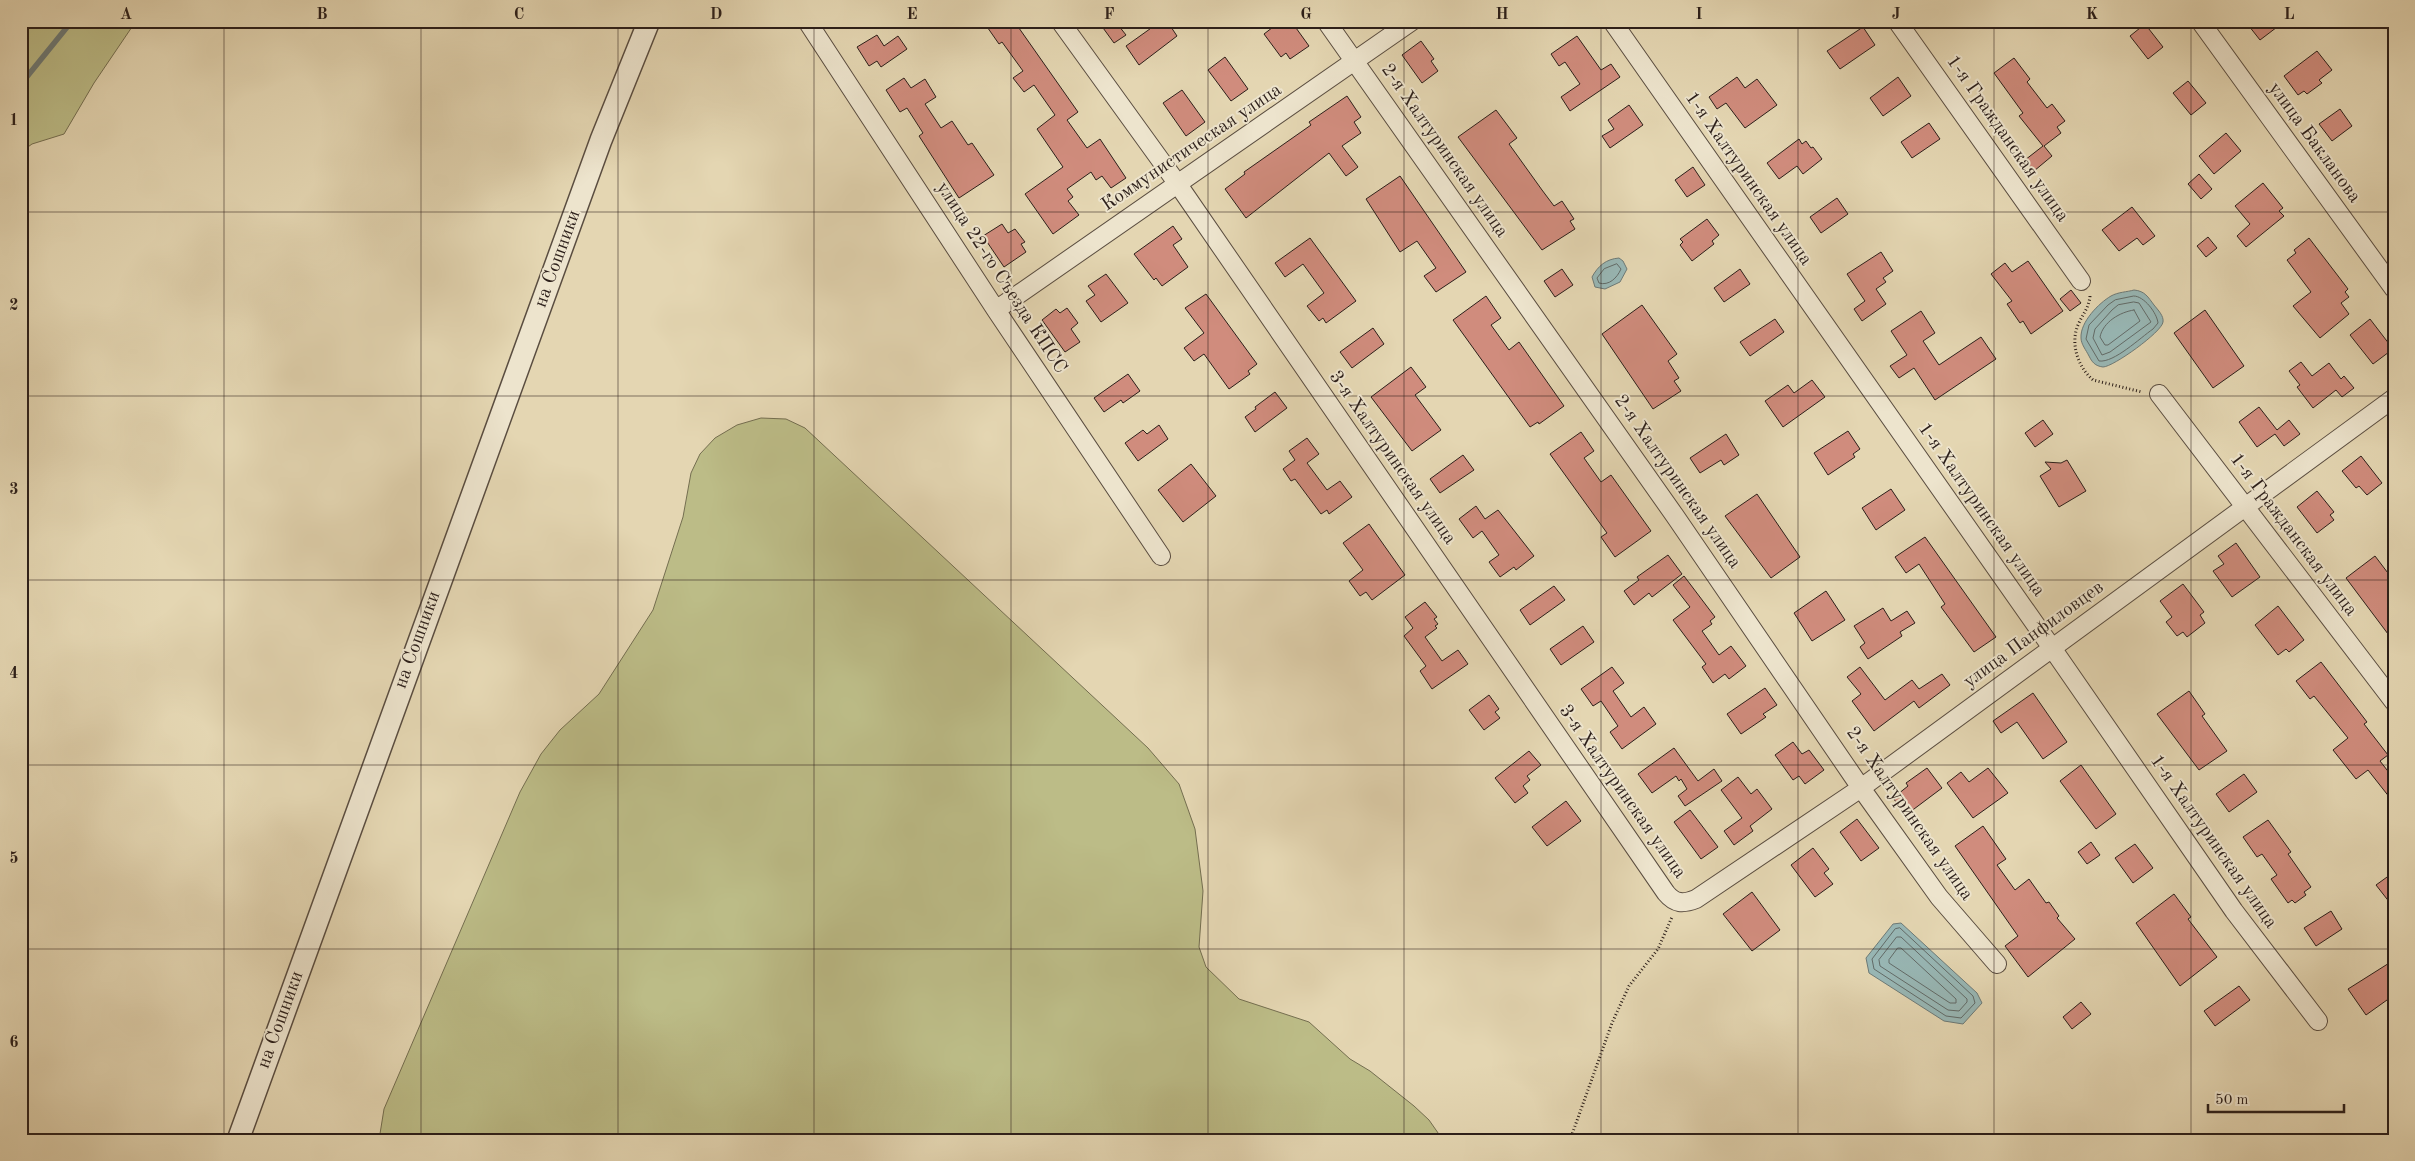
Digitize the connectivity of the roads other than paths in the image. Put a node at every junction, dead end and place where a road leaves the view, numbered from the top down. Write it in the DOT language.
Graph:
graph roads {
  1 [pos="649,21"];
  2 [pos="807,21"];
  3 [pos="1060,21"];
  4 [pos="1326,21"];
  5 [pos="1412,21"];
  6 [pos="1612,21"];
  7 [pos="1897,21"];
  8 [pos="2200,21"];
  9 [pos="1355,63"];
  10 [pos="1177,184"];
  11 [pos="2082,281"];
  12 [pos="2394,289"];
  13 [pos="996,310"];
  14 [pos="2158,394"];
  15 [pos="2394,398"];
  16 [pos="2245,508"];
  17 [pos="1161,556"];
  18 [pos="2052,648"];
  19 [pos="2394,702"];
  20 [pos="1861,788"];
  21 [pos="1687,901"];
  22 [pos="1997,964"];
  23 [pos="2318,1021"];
  24 [pos="238,1140"];
  1 -- 24 [label="street, на Сошники"];
  2 -- 13 [label="street, улица 22-го Съезда КПСС"];
  3 -- 10 [label="street, 3-я Халтуринская улица"];
  4 -- 9 [label="street, 2-я Халтуринская улица"];
  5 -- 9 [label="street, Коммунистическая улица"];
  6 -- 18 [label="street, 1-я Халтуринская улица"];
  7 -- 11 [label="street, 1-я Гражданская улица"];
  8 -- 12 [label="street, улица Бакланова"];
  9 -- 10 [label="street, Коммунистическая улица"];
  9 -- 20 [label="street, 2-я Халтуринская улица"];
  10 -- 13 [label="street, Коммунистическая улица"];
  10 -- 21 [label="street, 3-я Халтуринская улица"];
  13 -- 17 [label="street, улица 22-го Съезда КПСС"];
  14 -- 16 [label="street, 1-я Гражданская улица"];
  15 -- 16 [label="street, улица Панфиловцев"];
  16 -- 18 [label="street, улица Панфиловцев"];
  16 -- 19 [label="street, 1-я Гражданская улица"];
  18 -- 20 [label="street, улица Панфиловцев"];
  18 -- 23 [label="street, 1-я Халтуринская улица"];
  20 -- 21 [label="street, улица Панфиловцев"];
  20 -- 22 [label="street, 2-я Халтуринская улица"];
}
